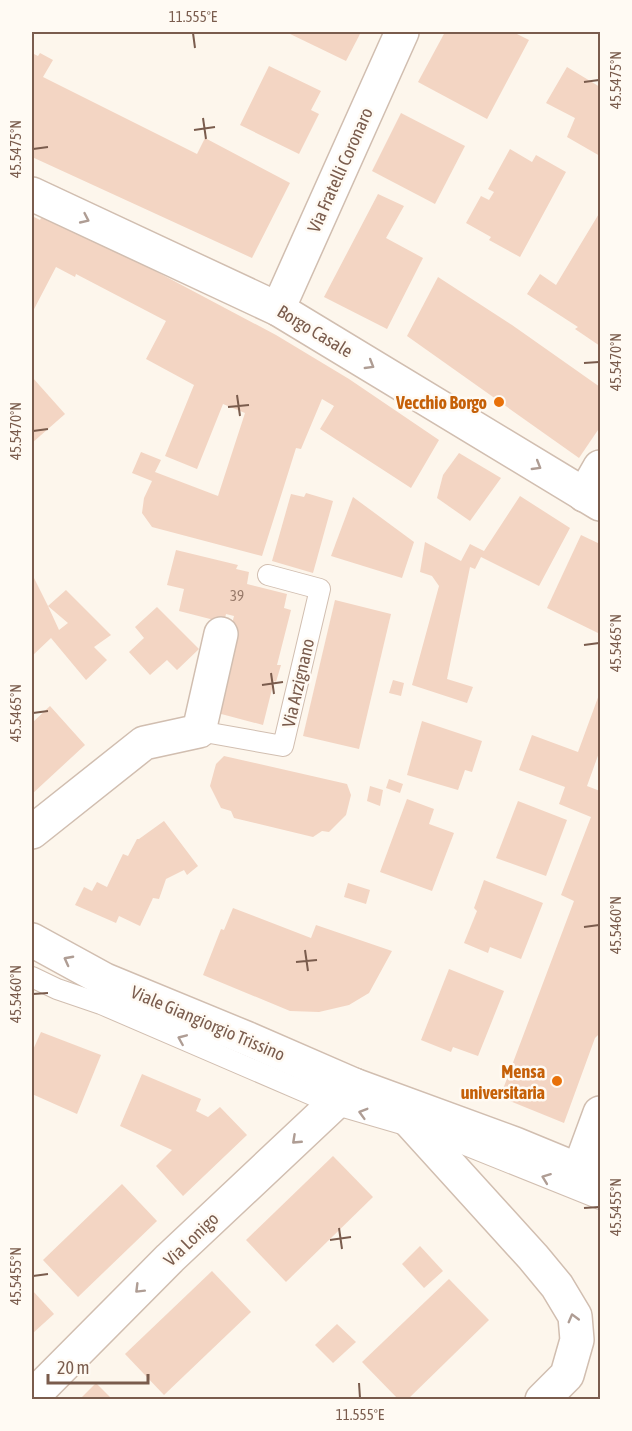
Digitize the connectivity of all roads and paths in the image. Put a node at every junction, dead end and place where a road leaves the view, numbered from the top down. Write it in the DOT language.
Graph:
graph roads {
  1 [pos="402,32"];
  2 [pos="32,194"];
  3 [pos="278,309"];
  4 [pos="600,467"];
  5 [pos="592,500"];
  6 [pos="268,575"];
  7 [pos="221,634"];
  8 [pos="199,731"];
  9 [pos="32,832"];
  10 [pos="32,940"];
  11 [pos="32,977"];
  12 [pos="343,1095"];
  13 [pos="389,1098"];
  14 [pos="600,1113"];
  15 [pos="418,1129"];
  16 [pos="590,1174"];
  17 [pos="600,1199"];
  18 [pos="32,1397"];
  19 [pos="542,1400"];
  1 -- 3 [label="street, Via Fratelli Coronaro"];
  2 -- 3 [label="street, Borgo Casale, one-way"];
  3 -- 5 [label="street, Borgo Casale, one-way"];
  4 -- 5 [label="street, Borgo Casale"];
  6 -- 8 [label="lane, Via Arzignano"];
  7 -- 8 [label="street"];
  8 -- 9 [label="street, Via Arzignano"];
  12 -- 10 [label="street, Viale Giangiorgio Trissino, one-way"];
  12 -- 11 [label="lane, one-way"];
  12 -- 13 [label="street, Viale Giangiorgio Trissino"];
  15 -- 12 [label="lane, one-way"];
  12 -- 18 [label="street, Via Lonigo, one-way"];
  13 -- 15 [label="street, Viale Giangiorgio Trissino"];
  13 -- 16 [label="street, Viale Giangiorgio Trissino"];
  14 -- 16 [label="street, Viale Giangiorgio Trissino"];
  17 -- 15 [label="lane, one-way"];
  19 -- 15 [label="street, Viale Giangiorgio Trissino, one-way"];
}
